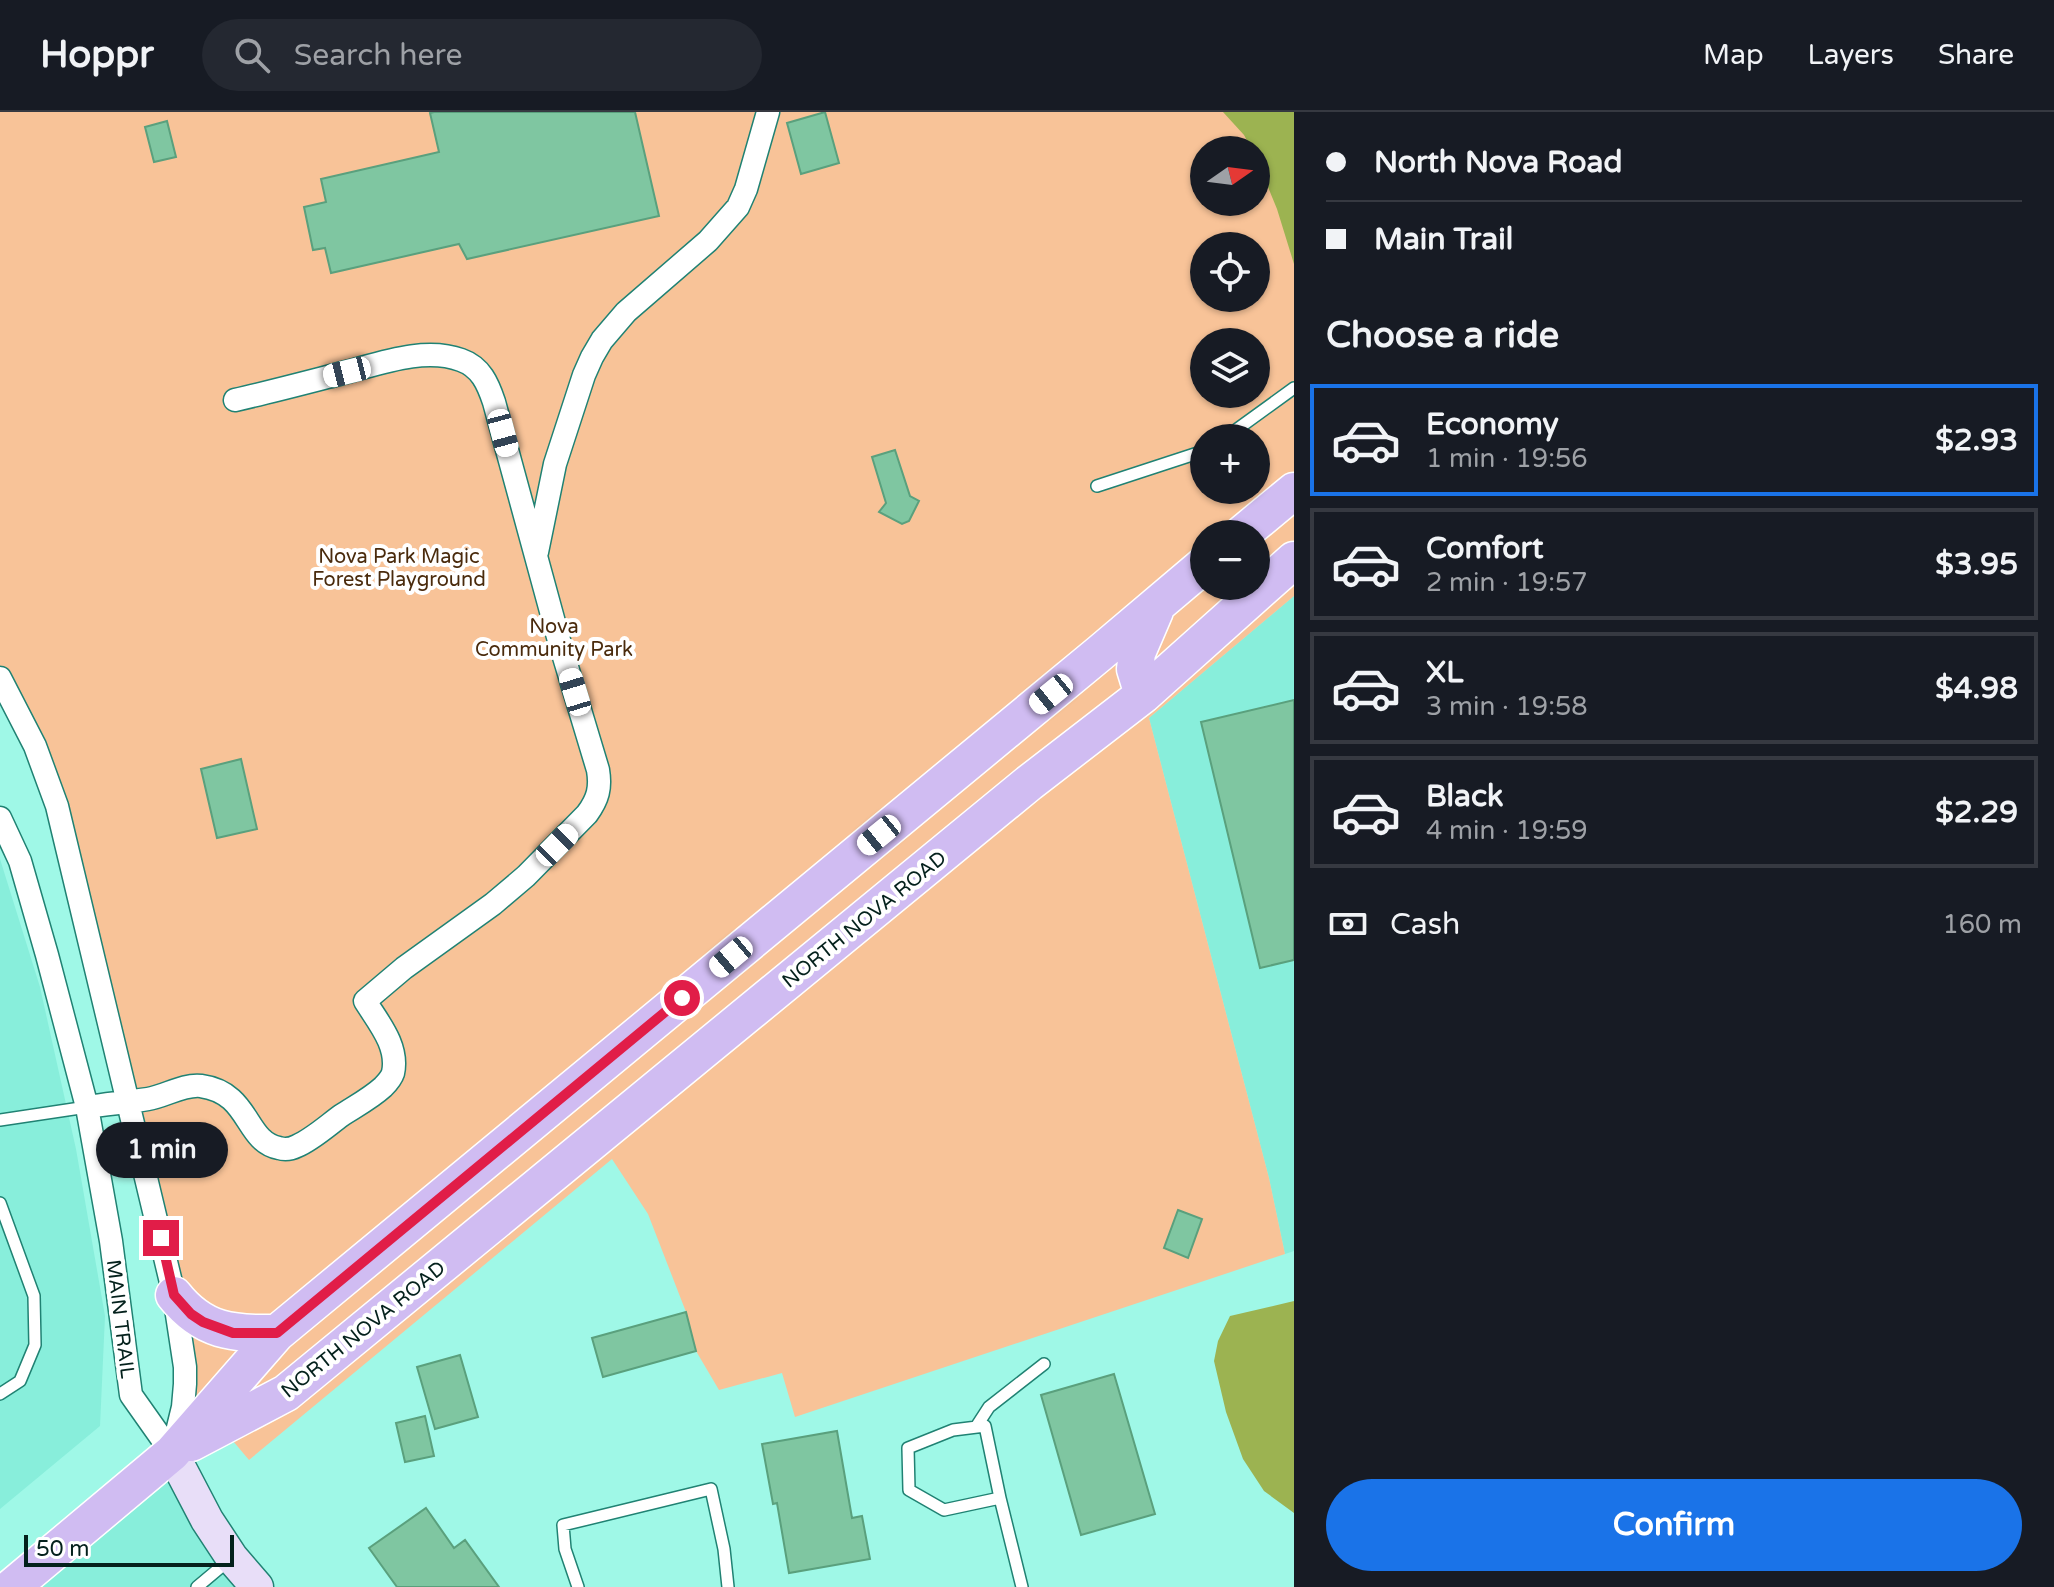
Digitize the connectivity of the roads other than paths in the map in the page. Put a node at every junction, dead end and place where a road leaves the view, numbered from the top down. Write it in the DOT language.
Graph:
graph roads {
  1 [pos="768,112"];
  2 [pos="1294,388"];
  3 [pos="235,400"];
  4 [pos="1244,424"];
  5 [pos="1190,456"];
  6 [pos="1097,486"];
  7 [pos="1294,491"];
  8 [pos="1259,520"];
  9 [pos="536,557"];
  10 [pos="1294,560"];
  11 [pos="1190,577"];
  12 [pos="1159,603"];
  13 [pos="0,678"];
  14 [pos="0,685"];
  15 [pos="1143,695"];
  16 [pos="0,699"];
  17 [pos="0,818"];
  18 [pos="127,1100"];
  19 [pos="87,1107"];
  20 [pos="0,1120"];
  21 [pos="0,1203"];
  22 [pos="174,1295"];
  23 [pos="277,1333"];
  24 [pos="1044,1364"];
  25 [pos="0,1394"];
  26 [pos="976,1427"];
  27 [pos="172,1453"];
  28 [pos="1000,1498"];
  29 [pos="232,1558"];
  30 [pos="12,1587"];
  31 [pos="197,1587"];
  32 [pos="257,1587"];
  33 [pos="578,1587"];
  34 [pos="728,1587"];
  35 [pos="1022,1587"];
  1 -- 9 [label="street"];
  2 -- 4 [label="lane"];
  3 -- 9 [label="street"];
  5 -- 6 [label="lane"];
  7 -- 8 [label="main road"];
  9 -- 18 [label="street"];
  10 -- 15 [label="main road, NORTH NOVA ROAD"];
  11 -- 12 [label="main road"];
  12 -- 15 [label="main road"];
  12 -- 23 [label="main road"];
  13 -- 18 [label="street"];
  14 -- 16 [label="street"];
  15 -- 27 [label="main road, NORTH NOVA ROAD"];
  17 -- 19 [label="street, MAIN TRAIL"];
  18 -- 19 [label="street"];
  18 -- 22 [label="street"];
  19 -- 20 [label="lane"];
  19 -- 27 [label="street, MAIN TRAIL"];
  21 -- 25 [label="lane"];
  22 -- 23 [label="main road"];
  22 -- 27 [label="street"];
  23 -- 27 [label="main road"];
  24 -- 26 [label="lane"];
  26 -- 28 [label="lane"];
  26 -- 28 [label="lane"];
  27 -- 29 [label="street"];
  27 -- 30 [label="main road"];
  28 -- 35 [label="lane"];
  29 -- 31 [label="lane"];
  29 -- 32 [label="street"];
  33 -- 34 [label="lane"];
}
